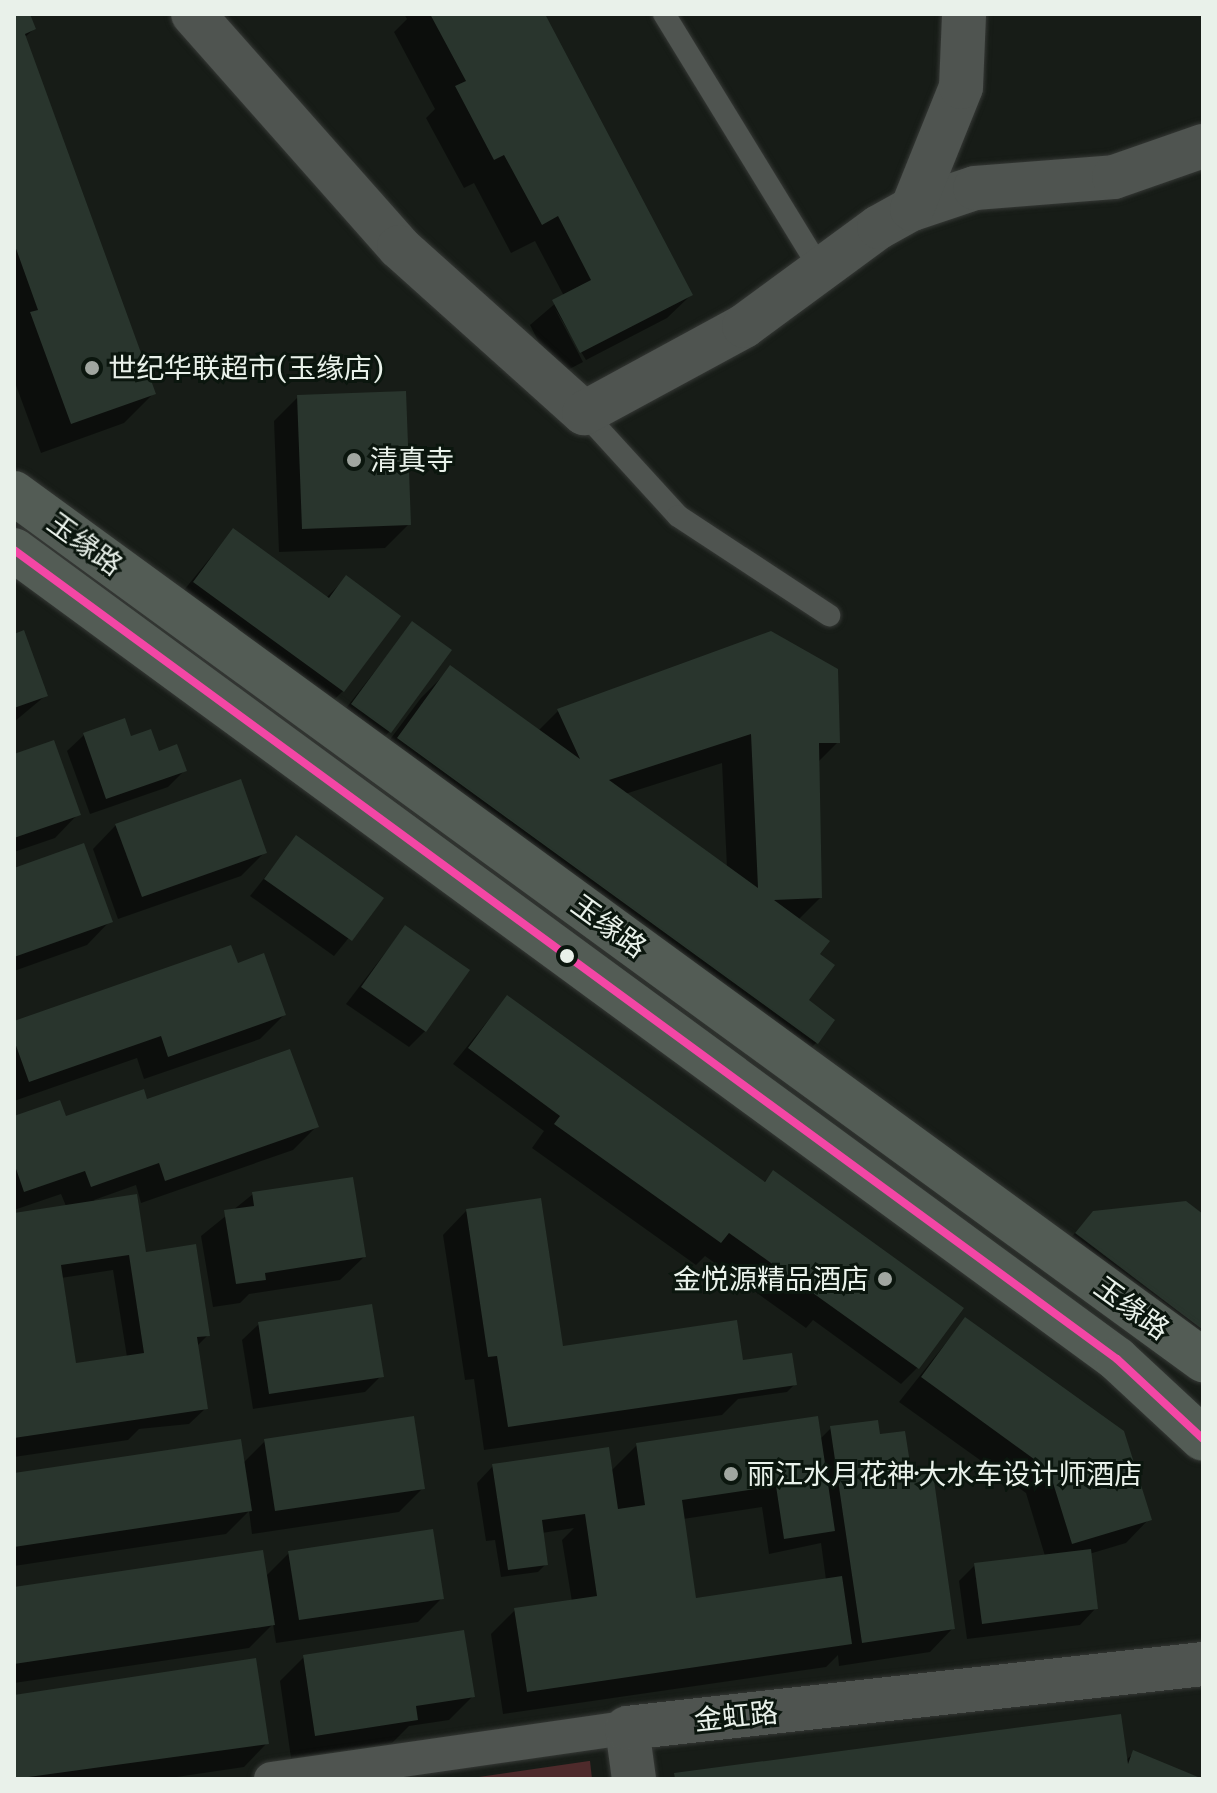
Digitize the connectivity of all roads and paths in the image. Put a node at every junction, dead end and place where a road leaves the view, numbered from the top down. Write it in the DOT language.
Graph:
graph roads {
  1 [pos="193,14"];
  2 [pos="664,14"];
  3 [pos="964,14"];
  4 [pos="1203,146"];
  5 [pos="912,209"];
  6 [pos="821,270"];
  7 [pos="584,413"];
  8 [pos="14,493"];
  9 [pos="14,550"];
  10 [pos="829,615"];
  11 [pos="1203,1360"];
  12 [pos="1203,1439"];
  13 [pos="1203,1664"];
  14 [pos="627,1728"];
  15 [pos="271,1779"];
  16 [pos="634,1779"];
  1 -- 7 [label="street"];
  2 -- 6 [label="lane"];
  3 -- 5 [label="street"];
  4 -- 5 [label="street"];
  5 -- 6 [label="street"];
  6 -- 7 [label="street"];
  7 -- 10 [label="lane"];
  8 -- 11 [label="main road, 玉缘路"];
  9 -- 12 [label="main road"];
  13 -- 14 [label="street, 金虹路"];
  14 -- 15 [label="street, 金虹路"];
  14 -- 16 [label="street"];
}
